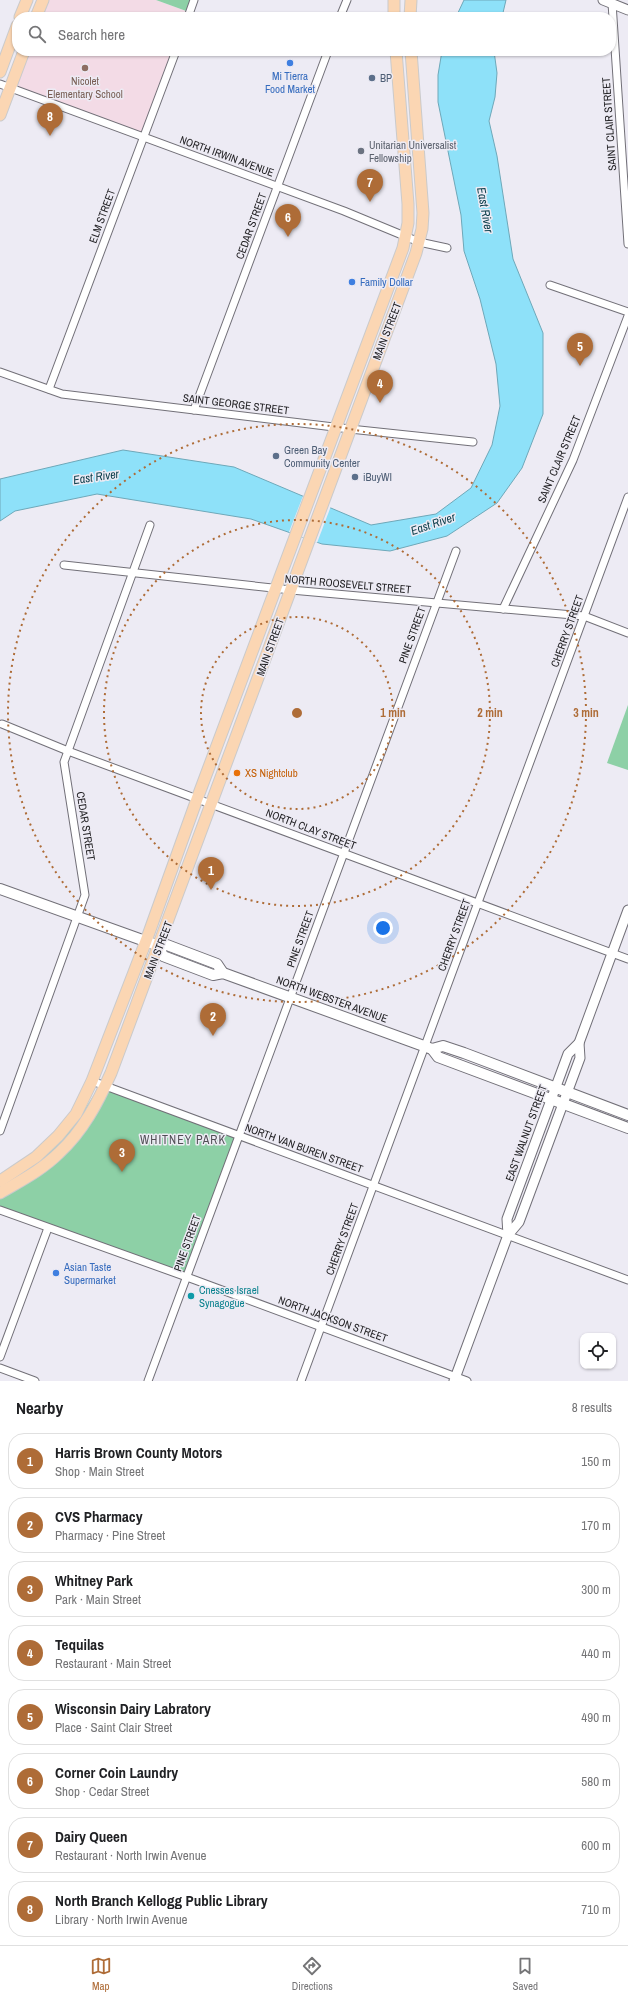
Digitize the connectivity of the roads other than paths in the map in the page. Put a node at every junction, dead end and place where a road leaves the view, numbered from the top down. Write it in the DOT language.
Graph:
graph roads {
  1 [pos="27,0"];
  2 [pos="42,0"];
  3 [pos="194,0"];
  4 [pos="347,0"];
  5 [pos="394,0"];
  6 [pos="411,0"];
  7 [pos="608,2"];
  8 [pos="628,10"];
  9 [pos="22,12"];
  10 [pos="38,12"];
  11 [pos="190,12"];
  12 [pos="342,12"];
  13 [pos="394,12"];
  14 [pos="410,12"];
  15 [pos="609,12"];
  16 [pos="12,40"];
  17 [pos="21,56"];
  18 [pos="174,56"];
  19 [pos="326,56"];
  20 [pos="396,56"];
  21 [pos="411,56"];
  22 [pos="612,56"];
  23 [pos="0,72"];
  24 [pos="5,86"];
  25 [pos="0,115"];
  26 [pos="144,136"];
  27 [pos="278,186"];
  28 [pos="405,237"];
  29 [pos="419,242"];
  30 [pos="628,244"];
  31 [pos="447,248"];
  32 [pos="550,285"];
  33 [pos="628,312"];
  34 [pos="628,316"];
  35 [pos="0,372"];
  36 [pos="49,389"];
  37 [pos="194,410"];
  38 [pos="336,427"];
  39 [pos="350,429"];
  40 [pos="473,442"];
  41 [pos="628,497"];
  42 [pos="150,526"];
  43 [pos="456,550"];
  44 [pos="64,565"];
  45 [pos="134,574"];
  46 [pos="276,588"];
  47 [pos="291,590"];
  48 [pos="436,602"];
  49 [pos="503,609"];
  50 [pos="584,616"];
  51 [pos="628,633"];
  52 [pos="2,724"];
  53 [pos="68,751"];
  54 [pos="197,799"];
  55 [pos="211,804"];
  56 [pos="343,853"];
  57 [pos="0,889"];
  58 [pos="477,903"];
  59 [pos="628,910"];
  60 [pos="78,917"];
  61 [pos="146,941"];
  62 [pos="159,946"];
  63 [pos="612,953"];
  64 [pos="628,959"];
  65 [pos="290,996"];
  66 [pos="579,1043"];
  67 [pos="428,1047"];
  68 [pos="92,1081"];
  69 [pos="105,1086"];
  70 [pos="556,1087"];
  71 [pos="568,1091"];
  72 [pos="551,1100"];
  73 [pos="563,1104"];
  74 [pos="628,1115"];
  75 [pos="628,1128"];
  76 [pos="0,1131"];
  77 [pos="239,1135"];
  78 [pos="0,1181"];
  79 [pos="373,1185"];
  80 [pos="0,1193"];
  81 [pos="0,1210"];
  82 [pos="48,1228"];
  83 [pos="508,1235"];
  84 [pos="186,1277"];
  85 [pos="628,1280"];
  86 [pos="321,1327"];
  87 [pos="0,1357"];
  88 [pos="0,1368"];
  89 [pos="455,1379"];
  90 [pos="35,1381"];
  91 [pos="148,1381"];
  92 [pos="301,1381"];
  93 [pos="467,1381"];
  1 -- 9 [label="main road"];
  2 -- 10 [label="main road"];
  3 -- 11 [label="street"];
  4 -- 12 [label="street"];
  5 -- 13 [label="main road"];
  6 -- 14 [label="main road"];
  7 -- 8 [label="street"];
  7 -- 15 [label="street, SAINT CLAIR STREET"];
  16 -- 23 [label="main road"];
  17 -- 24 [label="main road"];
  18 -- 26 [label="street, ELM STREET"];
  19 -- 27 [label="street, CEDAR STREET"];
  20 -- 28 [label="main road, MAIN STREET"];
  21 -- 29 [label="main road, MAIN STREET"];
  22 -- 30 [label="street, SAINT CLAIR STREET"];
  24 -- 25 [label="main road"];
  24 -- 26 [label="street, NORTH IRWIN AVENUE"];
  26 -- 27 [label="street, NORTH IRWIN AVENUE"];
  26 -- 36 [label="street, ELM STREET"];
  27 -- 28 [label="street, NORTH IRWIN AVENUE"];
  27 -- 37 [label="street, CEDAR STREET"];
  28 -- 29 [label="street, NORTH IRWIN AVENUE"];
  28 -- 38 [label="main road, MAIN STREET"];
  29 -- 31 [label="street, NORTH IRWIN AVENUE"];
  29 -- 39 [label="main road, MAIN STREET"];
  32 -- 33 [label="street"];
  34 -- 49 [label="street, SAINT CLAIR STREET"];
  35 -- 36 [label="street, SAINT GEORGE STREET"];
  36 -- 37 [label="street, SAINT GEORGE STREET"];
  37 -- 38 [label="street, SAINT GEORGE STREET"];
  38 -- 39 [label="street, SAINT GEORGE STREET"];
  38 -- 46 [label="main road, MAIN STREET"];
  39 -- 40 [label="street, SAINT GEORGE STREET"];
  39 -- 47 [label="main road, MAIN STREET"];
  41 -- 50 [label="street, CHERRY STREET"];
  42 -- 45 [label="street, CEDAR STREET"];
  43 -- 48 [label="street, PINE STREET"];
  44 -- 45 [label="street, NORTH ROOSEVELT STREET"];
  45 -- 46 [label="street, NORTH ROOSEVELT STREET"];
  45 -- 53 [label="street, CEDAR STREET"];
  46 -- 47 [label="street, NORTH ROOSEVELT STREET"];
  46 -- 54 [label="main road, MAIN STREET"];
  47 -- 48 [label="street, NORTH ROOSEVELT STREET"];
  47 -- 55 [label="main road, MAIN STREET"];
  48 -- 49 [label="street, NORTH ROOSEVELT STREET"];
  48 -- 56 [label="street, PINE STREET"];
  49 -- 50 [label="street, NORTH ROOSEVELT STREET"];
  50 -- 51 [label="street, NORTH ROOSEVELT STREET"];
  50 -- 58 [label="street, CHERRY STREET"];
  52 -- 53 [label="street, NORTH CLAY STREET"];
  53 -- 54 [label="street, NORTH CLAY STREET"];
  53 -- 60 [label="street, CEDAR STREET"];
  54 -- 55 [label="street, NORTH CLAY STREET"];
  54 -- 61 [label="main road, MAIN STREET"];
  55 -- 56 [label="street, NORTH CLAY STREET"];
  55 -- 62 [label="main road, MAIN STREET"];
  56 -- 58 [label="street, NORTH CLAY STREET"];
  56 -- 65 [label="street, PINE STREET"];
  57 -- 60 [label="main road, NORTH WEBSTER AVENUE"];
  58 -- 63 [label="street, NORTH CLAY STREET"];
  58 -- 67 [label="street, CHERRY STREET"];
  59 -- 63 [label="street, EAST WALNUT STREET"];
  60 -- 61 [label="main road, NORTH WEBSTER AVENUE"];
  60 -- 76 [label="street, CEDAR STREET"];
  61 -- 62 [label="main road, NORTH WEBSTER AVENUE"];
  61 -- 68 [label="main road, MAIN STREET"];
  62 -- 65 [label="main road, NORTH WEBSTER AVENUE"];
  62 -- 69 [label="main road, MAIN STREET"];
  63 -- 64 [label="street, NORTH CLAY STREET"];
  63 -- 66 [label="street, EAST WALNUT STREET"];
  65 -- 67 [label="main road, NORTH WEBSTER AVENUE"];
  65 -- 77 [label="street, PINE STREET"];
  66 -- 70 [label="street, EAST WALNUT STREET"];
  66 -- 71 [label="street, EAST WALNUT STREET"];
  67 -- 70 [label="main road, NORTH WEBSTER AVENUE"];
  67 -- 72 [label="main road, NORTH WEBSTER AVENUE"];
  67 -- 79 [label="street, CHERRY STREET"];
  68 -- 69 [label="street, NORTH VAN BUREN STREET"];
  68 -- 78 [label="main road, MAIN STREET"];
  69 -- 77 [label="street, NORTH VAN BUREN STREET"];
  69 -- 80 [label="main road, MAIN STREET"];
  70 -- 71 [label="main road, NORTH WEBSTER AVENUE"];
  70 -- 72 [label="street, EAST WALNUT STREET"];
  71 -- 73 [label="street, EAST WALNUT STREET"];
  71 -- 74 [label="main road, NORTH WEBSTER AVENUE"];
  72 -- 73 [label="main road, NORTH WEBSTER AVENUE"];
  72 -- 83 [label="street, EAST WALNUT STREET"];
  73 -- 75 [label="main road, NORTH WEBSTER AVENUE"];
  73 -- 83 [label="street, EAST WALNUT STREET"];
  77 -- 79 [label="street, NORTH VAN BUREN STREET"];
  77 -- 84 [label="street, PINE STREET"];
  79 -- 83 [label="street, NORTH VAN BUREN STREET"];
  79 -- 86 [label="street, CHERRY STREET"];
  81 -- 82 [label="street, NORTH JACKSON STREET"];
  82 -- 84 [label="street, NORTH JACKSON STREET"];
  82 -- 87 [label="street"];
  83 -- 85 [label="street, NORTH VAN BUREN STREET"];
  83 -- 89 [label="street, EAST WALNUT STREET"];
  84 -- 86 [label="street, NORTH JACKSON STREET"];
  84 -- 91 [label="street, PINE STREET"];
  86 -- 89 [label="street, NORTH JACKSON STREET"];
  86 -- 92 [label="street, CHERRY STREET"];
  88 -- 90 [label="street"];
  89 -- 93 [label="street, NORTH JACKSON STREET"];
}
